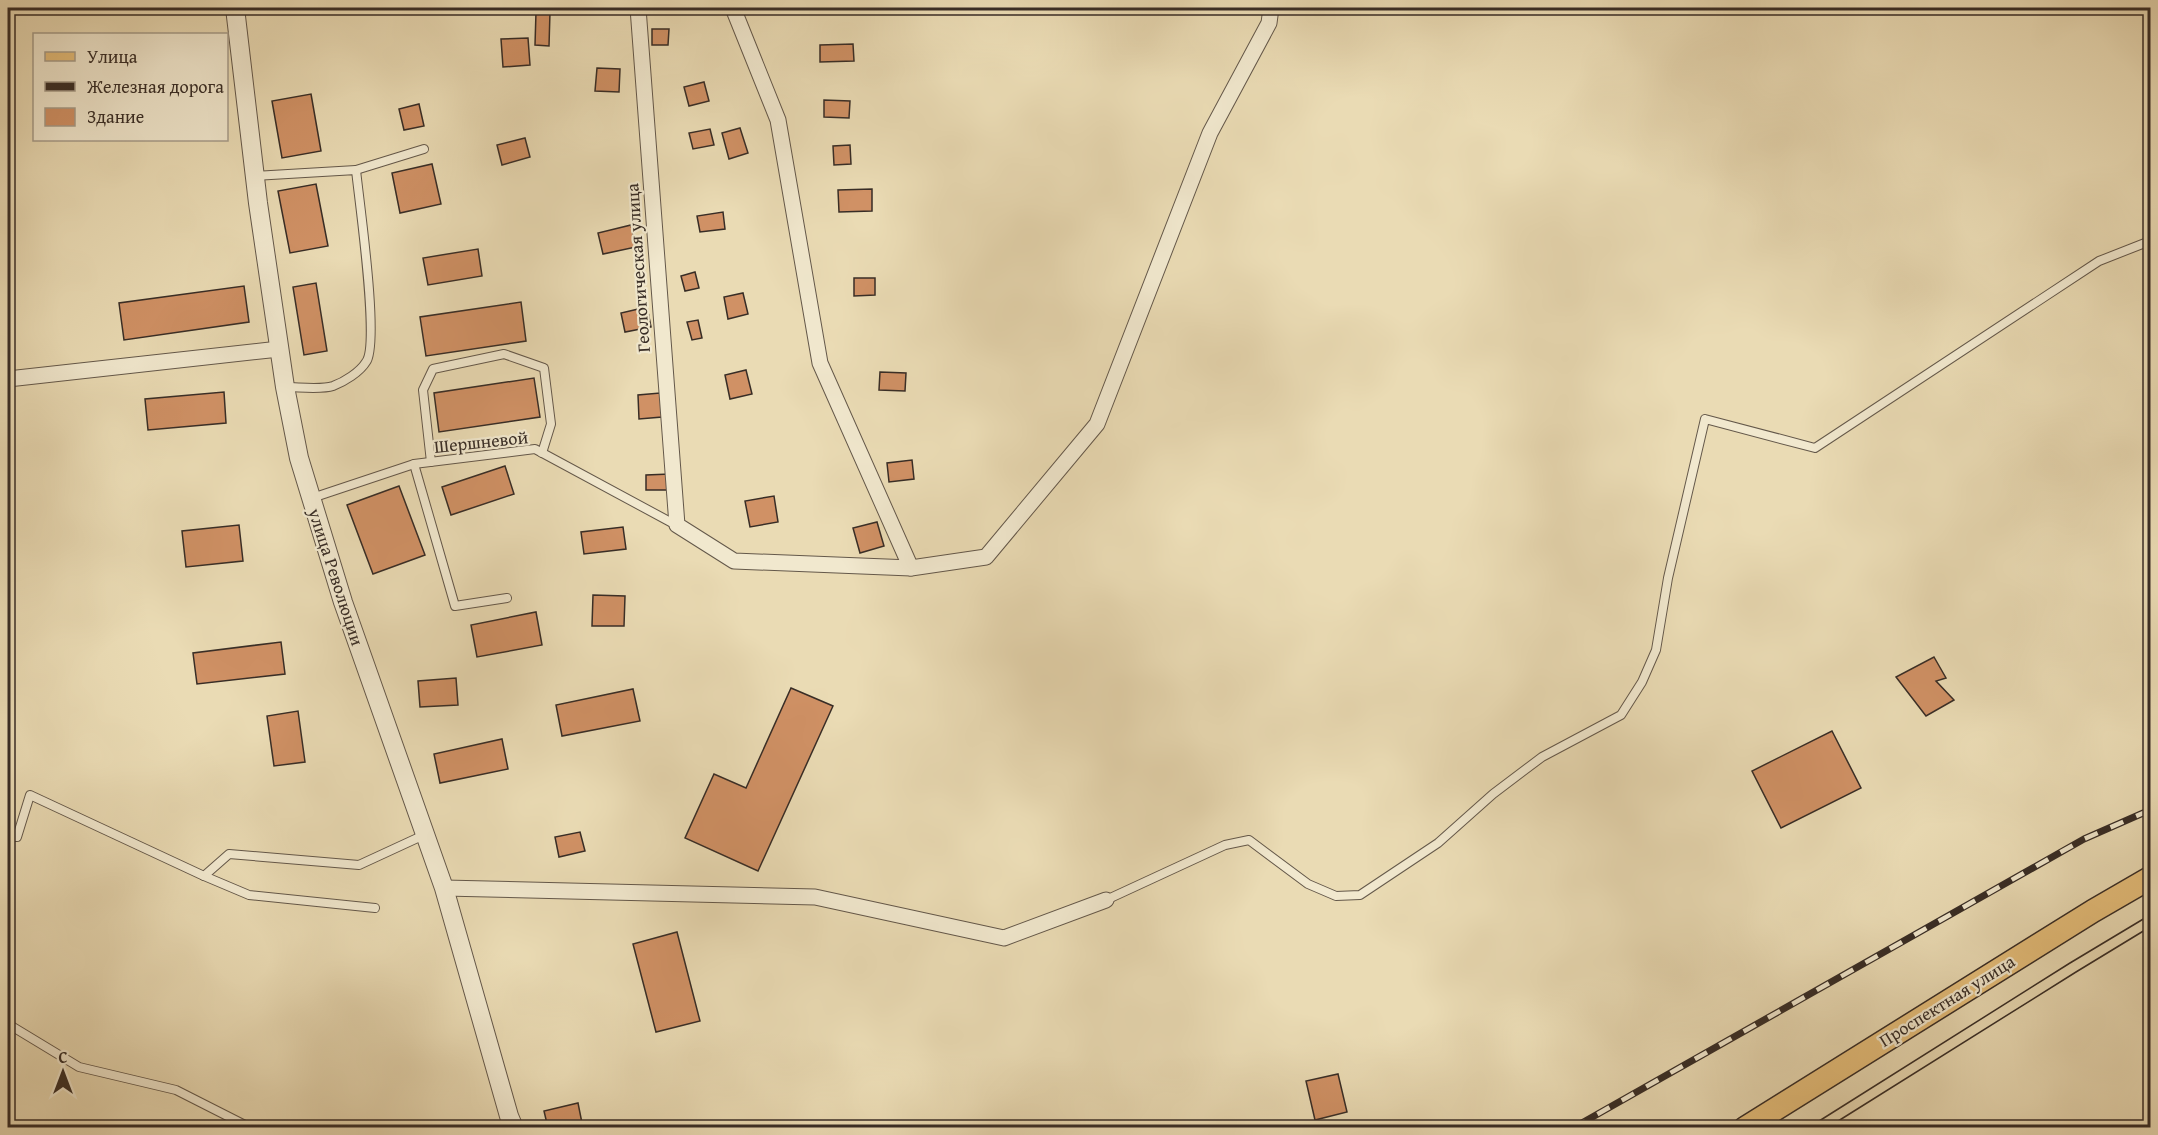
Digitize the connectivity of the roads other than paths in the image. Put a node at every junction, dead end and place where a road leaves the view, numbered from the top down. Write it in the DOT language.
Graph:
graph roads {
  1 [pos="235,8"];
  2 [pos="638,8"];
  3 [pos="733,8"];
  4 [pos="1271,8"];
  5 [pos="424,149"];
  6 [pos="356,170"];
  7 [pos="254,176"];
  8 [pos="2151,241"];
  9 [pos="279,349"];
  10 [pos="8,379"];
  11 [pos="285,387"];
  12 [pos="542,453"];
  13 [pos="431,462"];
  14 [pos="414,464"];
  15 [pos="310,499"];
  16 [pos="677,525"];
  17 [pos="911,568"];
  18 [pos="507,598"];
  19 [pos="426,835"];
  20 [pos="8,837"];
  21 [pos="204,876"];
  22 [pos="2151,878"];
  23 [pos="444,888"];
  24 [pos="1106,900"];
  25 [pos="375,908"];
  26 [pos="8,1024"];
  27 [pos="251,1128"];
  28 [pos="514,1128"];
  29 [pos="1745,1128"];
  1 -- 7 [label="street, улица Революции"];
  2 -- 16 [label="street, Геологическая улица"];
  3 -- 17 [label="street"];
  4 -- 17 [label="street"];
  5 -- 6 [label="lane"];
  6 -- 7 [label="lane"];
  6 -- 11 [label="lane"];
  7 -- 9 [label="street, улица Революции"];
  8 -- 24 [label="lane"];
  9 -- 10 [label="street"];
  9 -- 11 [label="street, улица Революции"];
  11 -- 15 [label="street, улица Революции"];
  12 -- 13 [label="lane, Шершневой"];
  12 -- 13 [label="lane"];
  12 -- 16 [label="lane, Шершневой"];
  13 -- 14 [label="lane, Шершневой"];
  14 -- 15 [label="lane, Шершневой"];
  14 -- 18 [label="lane"];
  15 -- 19 [label="street, улица Революции"];
  16 -- 17 [label="street"];
  19 -- 21 [label="lane"];
  19 -- 23 [label="street, улица Революции"];
  20 -- 21 [label="lane"];
  21 -- 25 [label="lane"];
  22 -- 29 [label="main road, Проспектная улица"];
  23 -- 24 [label="street"];
  23 -- 28 [label="street, улица Революции"];
  26 -- 27 [label="lane"];
}
